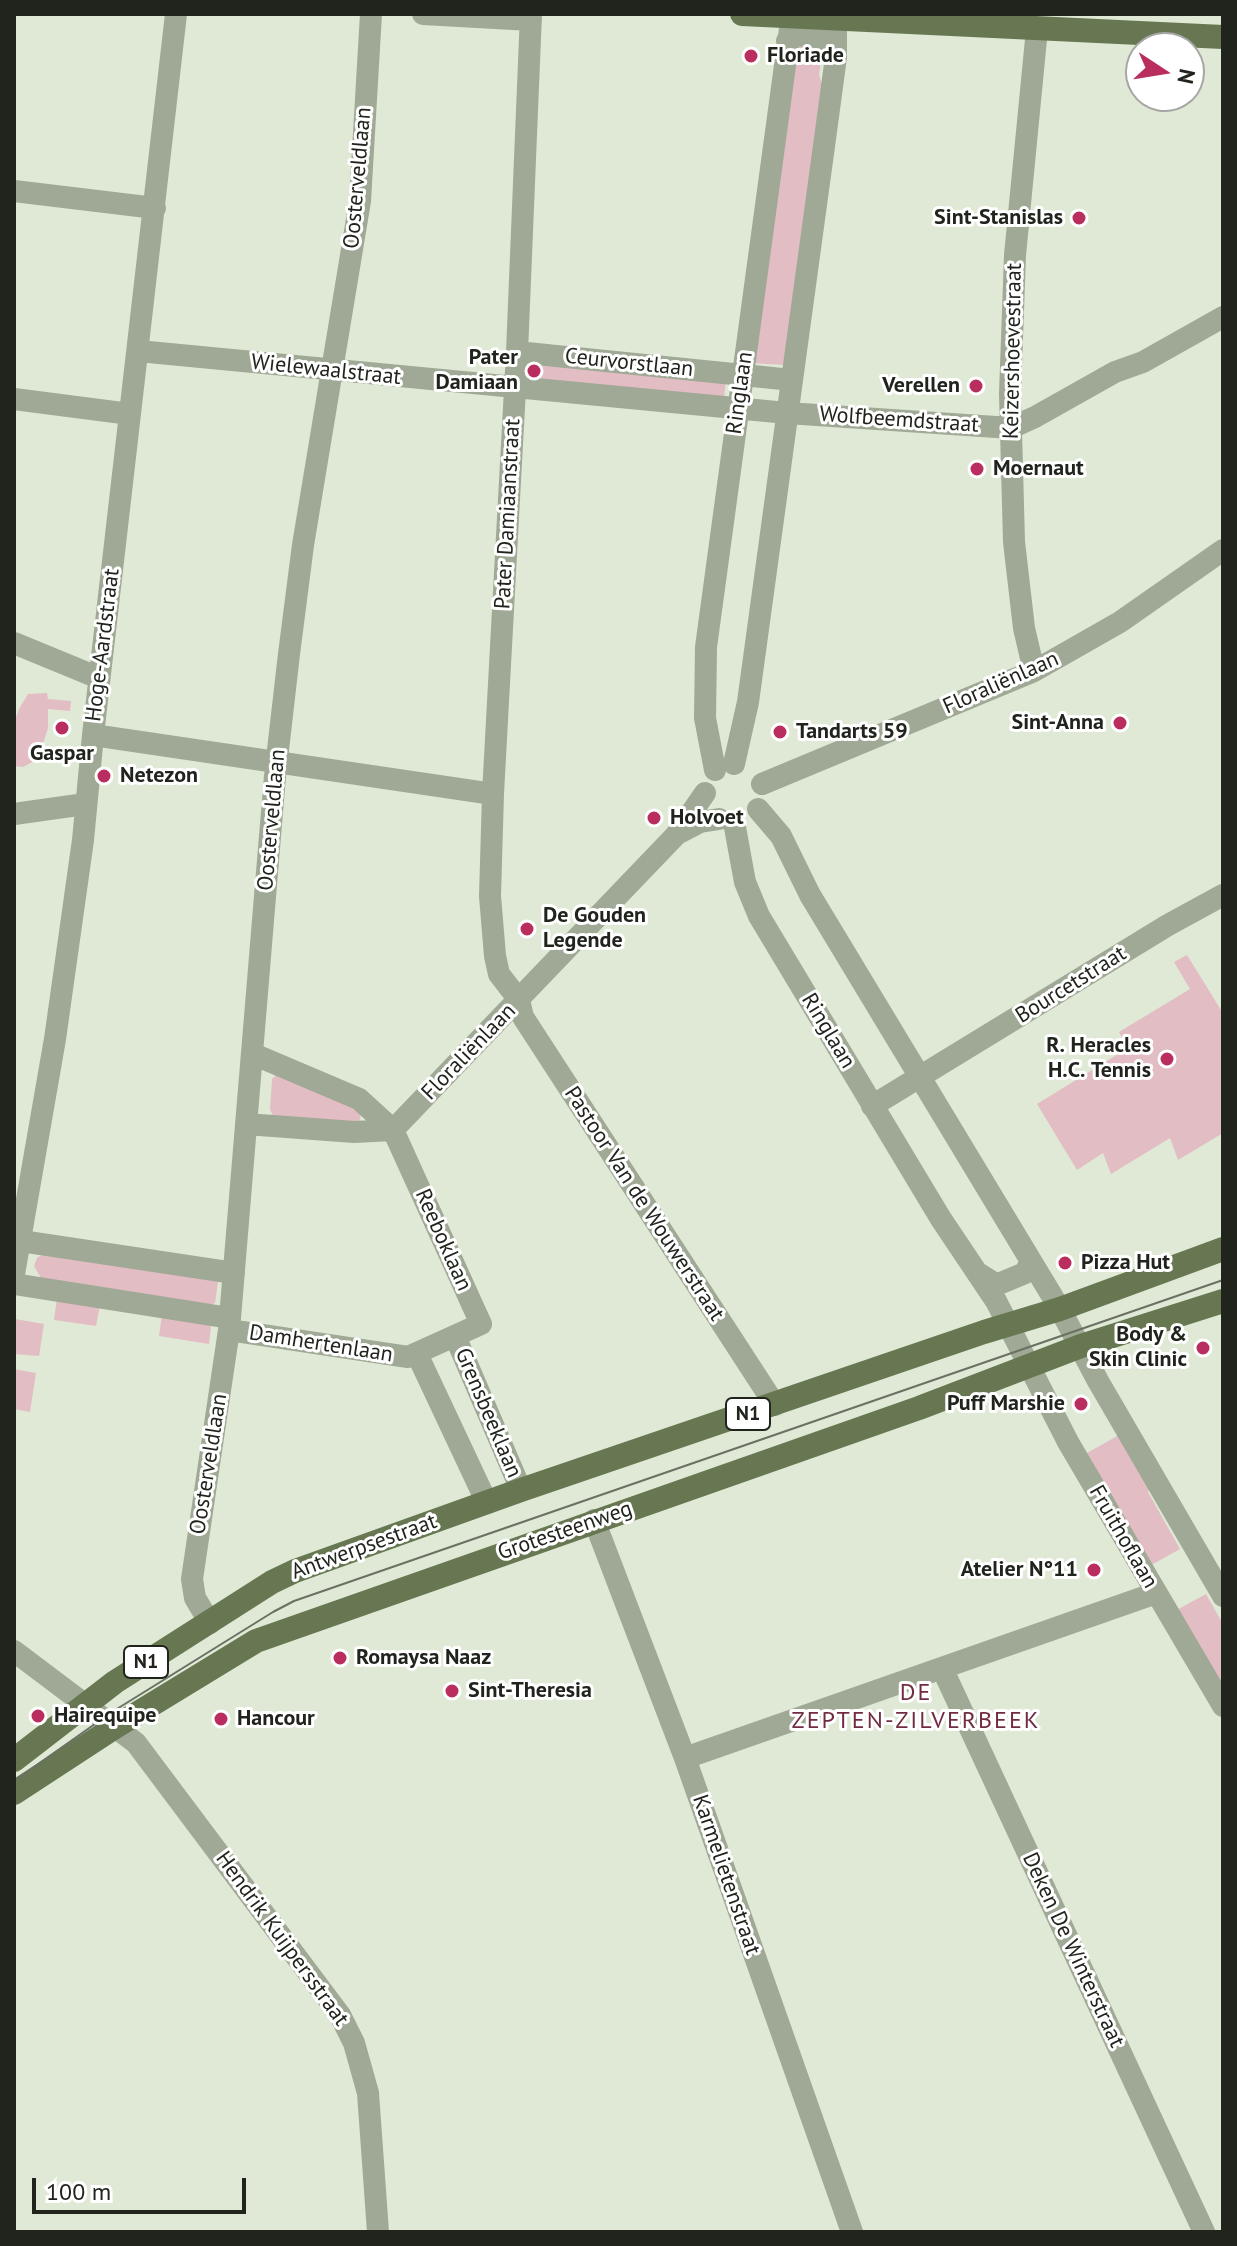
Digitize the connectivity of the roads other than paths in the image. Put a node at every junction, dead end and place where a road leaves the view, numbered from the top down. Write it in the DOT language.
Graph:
graph roads {
  1 [pos="176,14"];
  2 [pos="371,14"];
  3 [pos="423,14"];
  4 [pos="742,14"];
  5 [pos="531,17"];
  6 [pos="836,17"];
  7 [pos="790,24"];
  8 [pos="1037,29"];
  9 [pos="1223,37"];
  10 [pos="836,57"];
  11 [pos="14,191"];
  12 [pos="155,208"];
  13 [pos="1223,317"];
  14 [pos="138,351"];
  15 [pos="517,352"];
  16 [pos="334,371"];
  17 [pos="742,375"];
  18 [pos="792,380"];
  19 [pos="515,388"];
  20 [pos="14,399"];
  21 [pos="738,408"];
  22 [pos="787,413"];
  23 [pos="130,414"];
  24 [pos="1011,428"];
  25 [pos="1223,550"];
  26 [pos="14,643"];
  27 [pos="1034,671"];
  28 [pos="99,678"];
  29 [pos="93,735"];
  30 [pos="277,761"];
  31 [pos="725,767"];
  32 [pos="762,784"];
  33 [pos="705,793"];
  34 [pos="493,794"];
  35 [pos="85,804"];
  36 [pos="758,809"];
  37 [pos="14,814"];
  38 [pos="727,820"];
  39 [pos="676,835"];
  40 [pos="1223,895"];
  41 [pos="519,1000"];
  42 [pos="253,1054"];
  43 [pos="920,1077"];
  44 [pos="872,1106"];
  45 [pos="246,1124"];
  46 [pos="393,1130"];
  47 [pos="21,1241"];
  48 [pos="1223,1249"];
  49 [pos="1031,1261"];
  50 [pos="234,1273"];
  51 [pos="978,1273"];
  52 [pos="14,1274"];
  53 [pos="14,1284"];
  54 [pos="1223,1301"];
  55 [pos="1060,1309"];
  56 [pos="230,1324"];
  57 [pos="1009,1324"];
  58 [pos="455,1336"];
  59 [pos="1081,1346"];
  60 [pos="417,1354"];
  61 [pos="1030,1365"];
  62 [pos="775,1405"];
  63 [pos="521,1490"];
  64 [pos="487,1503"];
  65 [pos="594,1520"];
  66 [pos="1156,1593"];
  67 [pos="1223,1596"];
  68 [pos="210,1623"];
  69 [pos="14,1651"];
  70 [pos="942,1668"];
  71 [pos="85,1705"];
  72 [pos="1223,1706"];
  73 [pos="115,1727"];
  74 [pos="685,1758"];
  75 [pos="14,1760"];
  76 [pos="14,1793"];
  77 [pos="378,2232"];
  78 [pos="852,2232"];
  79 [pos="1204,2232"];
  1 -- 12 [label="street, Hoge-Aardstraat"];
  2 -- 16 [label="street, Oosterveldlaan"];
  3 -- 5 [label="street"];
  4 -- 7 [label="main road"];
  5 -- 15 [label="street, Pater Damiaanstraat"];
  6 -- 7 [label="main road"];
  6 -- 8 [label="main road"];
  6 -- 10 [label="street"];
  7 -- 10 [label="street"];
  7 -- 17 [label="street, Ringlaan"];
  8 -- 9 [label="main road"];
  8 -- 24 [label="street, Keizershoevestraat"];
  10 -- 18 [label="street"];
  11 -- 12 [label="street"];
  12 -- 14 [label="street, Hoge-Aardstraat"];
  13 -- 24 [label="street"];
  14 -- 16 [label="street, Wielewaalstraat"];
  14 -- 23 [label="street, Hoge-Aardstraat"];
  15 -- 17 [label="street, Ceurvorstlaan"];
  15 -- 19 [label="street, Pater Damiaanstraat"];
  16 -- 19 [label="street, Wielewaalstraat"];
  16 -- 30 [label="street, Oosterveldlaan"];
  17 -- 18 [label="street, Ceurvorstlaan"];
  17 -- 21 [label="street, Ringlaan"];
  18 -- 22 [label="street"];
  19 -- 21 [label="street, Ceurvorstlaan"];
  19 -- 34 [label="street, Pater Damiaanstraat"];
  20 -- 23 [label="street"];
  21 -- 22 [label="street, Ceurvorstlaan"];
  21 -- 31 [label="street, Ringlaan"];
  22 -- 24 [label="street, Wolfbeemdstraat"];
  22 -- 31 [label="street"];
  23 -- 28 [label="street, Hoge-Aardstraat"];
  24 -- 27 [label="street, Keizershoevestraat"];
  25 -- 27 [label="street, Floraliënlaan"];
  26 -- 28 [label="street"];
  27 -- 32 [label="street, Floraliënlaan"];
  28 -- 29 [label="street, Hoge-Aardstraat"];
  29 -- 30 [label="street"];
  29 -- 35 [label="street, Hoge-Aardstraat"];
  30 -- 34 [label="street"];
  30 -- 42 [label="street, Oosterveldlaan"];
  31 -- 32 [label="street"];
  31 -- 33 [label="street"];
  32 -- 36 [label="street"];
  33 -- 38 [label="street, Ringlaan"];
  33 -- 39 [label="street, Floraliënlaan"];
  34 -- 41 [label="street, Pater Damiaanstraat"];
  35 -- 37 [label="street"];
  35 -- 47 [label="street, Hoge-Aardstraat"];
  36 -- 38 [label="street"];
  36 -- 43 [label="street"];
  38 -- 39 [label="street, Floraliënlaan"];
  38 -- 44 [label="street, Ringlaan"];
  39 -- 41 [label="street, Floraliënlaan"];
  40 -- 43 [label="street, Bourcetstraat"];
  41 -- 46 [label="street, Floraliënlaan"];
  41 -- 62 [label="street, Pastoor Van de Wouwerstraat"];
  42 -- 45 [label="street, Oosterveldlaan"];
  42 -- 46 [label="street"];
  43 -- 44 [label="street"];
  43 -- 49 [label="street"];
  44 -- 51 [label="street, Ringlaan"];
  45 -- 46 [label="street"];
  45 -- 50 [label="street, Oosterveldlaan"];
  46 -- 58 [label="street, Reeboklaan"];
  47 -- 50 [label="street"];
  47 -- 52 [label="street, Hoge-Aardstraat"];
  48 -- 55 [label="main road, N1"];
  49 -- 51 [label="street"];
  49 -- 55 [label="street"];
  50 -- 56 [label="street, Oosterveldlaan"];
  51 -- 57 [label="street, Ringlaan"];
  53 -- 56 [label="street, Damhertenlaan"];
  54 -- 59 [label="main road, N1"];
  55 -- 57 [label="main road, N1"];
  55 -- 59 [label="street"];
  56 -- 60 [label="street, Damhertenlaan"];
  56 -- 68 [label="street, Oosterveldlaan"];
  57 -- 61 [label="street, Fruithoflaan"];
  57 -- 62 [label="main road, N1"];
  58 -- 60 [label="street, Damhertenlaan"];
  58 -- 63 [label="street, Grensbeeklaan"];
  59 -- 61 [label="main road, N1"];
  59 -- 67 [label="street"];
  60 -- 64 [label="street, Grensbeeklaan"];
  61 -- 65 [label="main road, Grotesteenweg / N1"];
  61 -- 66 [label="street, Fruithoflaan"];
  62 -- 63 [label="main road, N1"];
  63 -- 64 [label="main road, N1"];
  64 -- 68 [label="main road, Antwerpsestraat / N1"];
  65 -- 73 [label="main road, Grotesteenweg / N1"];
  65 -- 74 [label="street, Karmelietenstraat"];
  66 -- 70 [label="street"];
  66 -- 72 [label="street, Fruithoflaan"];
  68 -- 71 [label="main road, Antwerpsestraat / N1"];
  69 -- 71 [label="street"];
  70 -- 74 [label="street"];
  70 -- 79 [label="street, Deken De Winterstraat"];
  71 -- 73 [label="street"];
  71 -- 75 [label="main road, Antwerpsestraat / N1"];
  73 -- 76 [label="main road, N1"];
  73 -- 77 [label="street, Hendrik Kuijpersstraat"];
  74 -- 78 [label="street, Karmelietenstraat"];
}
